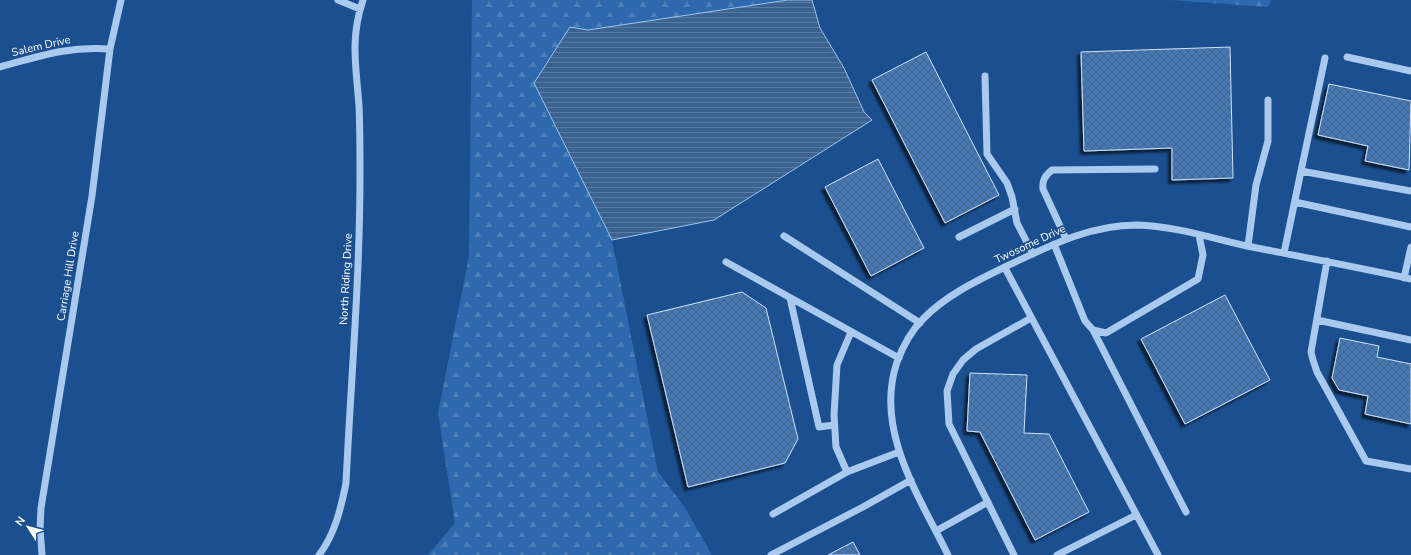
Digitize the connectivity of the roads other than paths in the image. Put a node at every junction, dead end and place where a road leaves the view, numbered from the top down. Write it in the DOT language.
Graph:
graph roads {
  1 [pos="121,0"];
  2 [pos="338,0"];
  3 [pos="363,0"];
  4 [pos="360,9"];
  5 [pos="110,49"];
  6 [pos="1347,57"];
  7 [pos="1325,58"];
  8 [pos="0,67"];
  9 [pos="1411,71"];
  10 [pos="985,76"];
  11 [pos="1268,100"];
  12 [pos="1155,169"];
  13 [pos="1301,171"];
  14 [pos="1411,191"];
  15 [pos="1295,202"];
  16 [pos="1015,209"];
  17 [pos="1411,227"];
  18 [pos="1199,235"];
  19 [pos="784,236"];
  20 [pos="960,237"];
  21 [pos="1066,239"];
  22 [pos="1054,244"];
  23 [pos="1248,246"];
  24 [pos="1411,247"];
  25 [pos="1284,253"];
  26 [pos="1033,254"];
  27 [pos="1326,261"];
  28 [pos="726,262"];
  29 [pos="1005,268"];
  30 [pos="1408,279"];
  31 [pos="790,298"];
  32 [pos="1032,318"];
  33 [pos="1317,320"];
  34 [pos="920,323"];
  35 [pos="1093,330"];
  36 [pos="851,332"];
  37 [pos="1411,340"];
  38 [pos="899,358"];
  39 [pos="834,425"];
  40 [pos="899,452"];
  41 [pos="1411,469"];
  42 [pos="847,472"];
  43 [pos="911,480"];
  44 [pos="988,502"];
  45 [pos="1186,512"];
  46 [pos="773,514"];
  47 [pos="1136,515"];
  48 [pos="936,531"];
  49 [pos="42,555"];
  50 [pos="319,555"];
  51 [pos="771,555"];
  52 [pos="948,555"];
  53 [pos="1014,555"];
  54 [pos="1057,555"];
  55 [pos="1158,555"];
  1 -- 5 [label="street, Carriage Hill Drive"];
  2 -- 4 [label="street"];
  3 -- 4 [label="street, North Riding Drive"];
  4 -- 50 [label="street, North Riding Drive"];
  5 -- 8 [label="street, Salem Drive"];
  5 -- 49 [label="street, Carriage Hill Drive"];
  6 -- 9 [label="street"];
  7 -- 13 [label="street"];
  10 -- 16 [label="street"];
  11 -- 23 [label="street"];
  12 -- 21 [label="street"];
  13 -- 14 [label="street"];
  13 -- 15 [label="street"];
  15 -- 17 [label="street"];
  15 -- 25 [label="street"];
  16 -- 20 [label="street"];
  16 -- 26 [label="street"];
  18 -- 21 [label="street, Twosome Drive"];
  18 -- 23 [label="street, Twosome Drive"];
  18 -- 35 [label="street"];
  19 -- 34 [label="street"];
  21 -- 22 [label="street, Twosome Drive"];
  22 -- 26 [label="street, Twosome Drive"];
  22 -- 35 [label="street"];
  23 -- 25 [label="street, Twosome Drive"];
  24 -- 30 [label="street"];
  25 -- 27 [label="street, Twosome Drive"];
  26 -- 29 [label="street, Twosome Drive"];
  27 -- 30 [label="street, Twosome Drive"];
  27 -- 33 [label="street"];
  28 -- 31 [label="street"];
  29 -- 32 [label="street"];
  29 -- 34 [label="street, Twosome Drive"];
  31 -- 36 [label="street"];
  31 -- 39 [label="street"];
  32 -- 44 [label="street"];
  32 -- 47 [label="street"];
  33 -- 37 [label="street"];
  33 -- 41 [label="street"];
  34 -- 38 [label="street, Twosome Drive"];
  35 -- 45 [label="street"];
  36 -- 38 [label="street"];
  36 -- 39 [label="street"];
  38 -- 40 [label="street, Twosome Drive"];
  39 -- 42 [label="street"];
  40 -- 42 [label="street"];
  40 -- 43 [label="street, Twosome Drive"];
  42 -- 46 [label="street"];
  43 -- 48 [label="street, Twosome Drive"];
  43 -- 51 [label="street"];
  44 -- 48 [label="street"];
  44 -- 53 [label="street"];
  47 -- 54 [label="street"];
  47 -- 55 [label="street"];
  48 -- 52 [label="street, Twosome Drive"];
}
